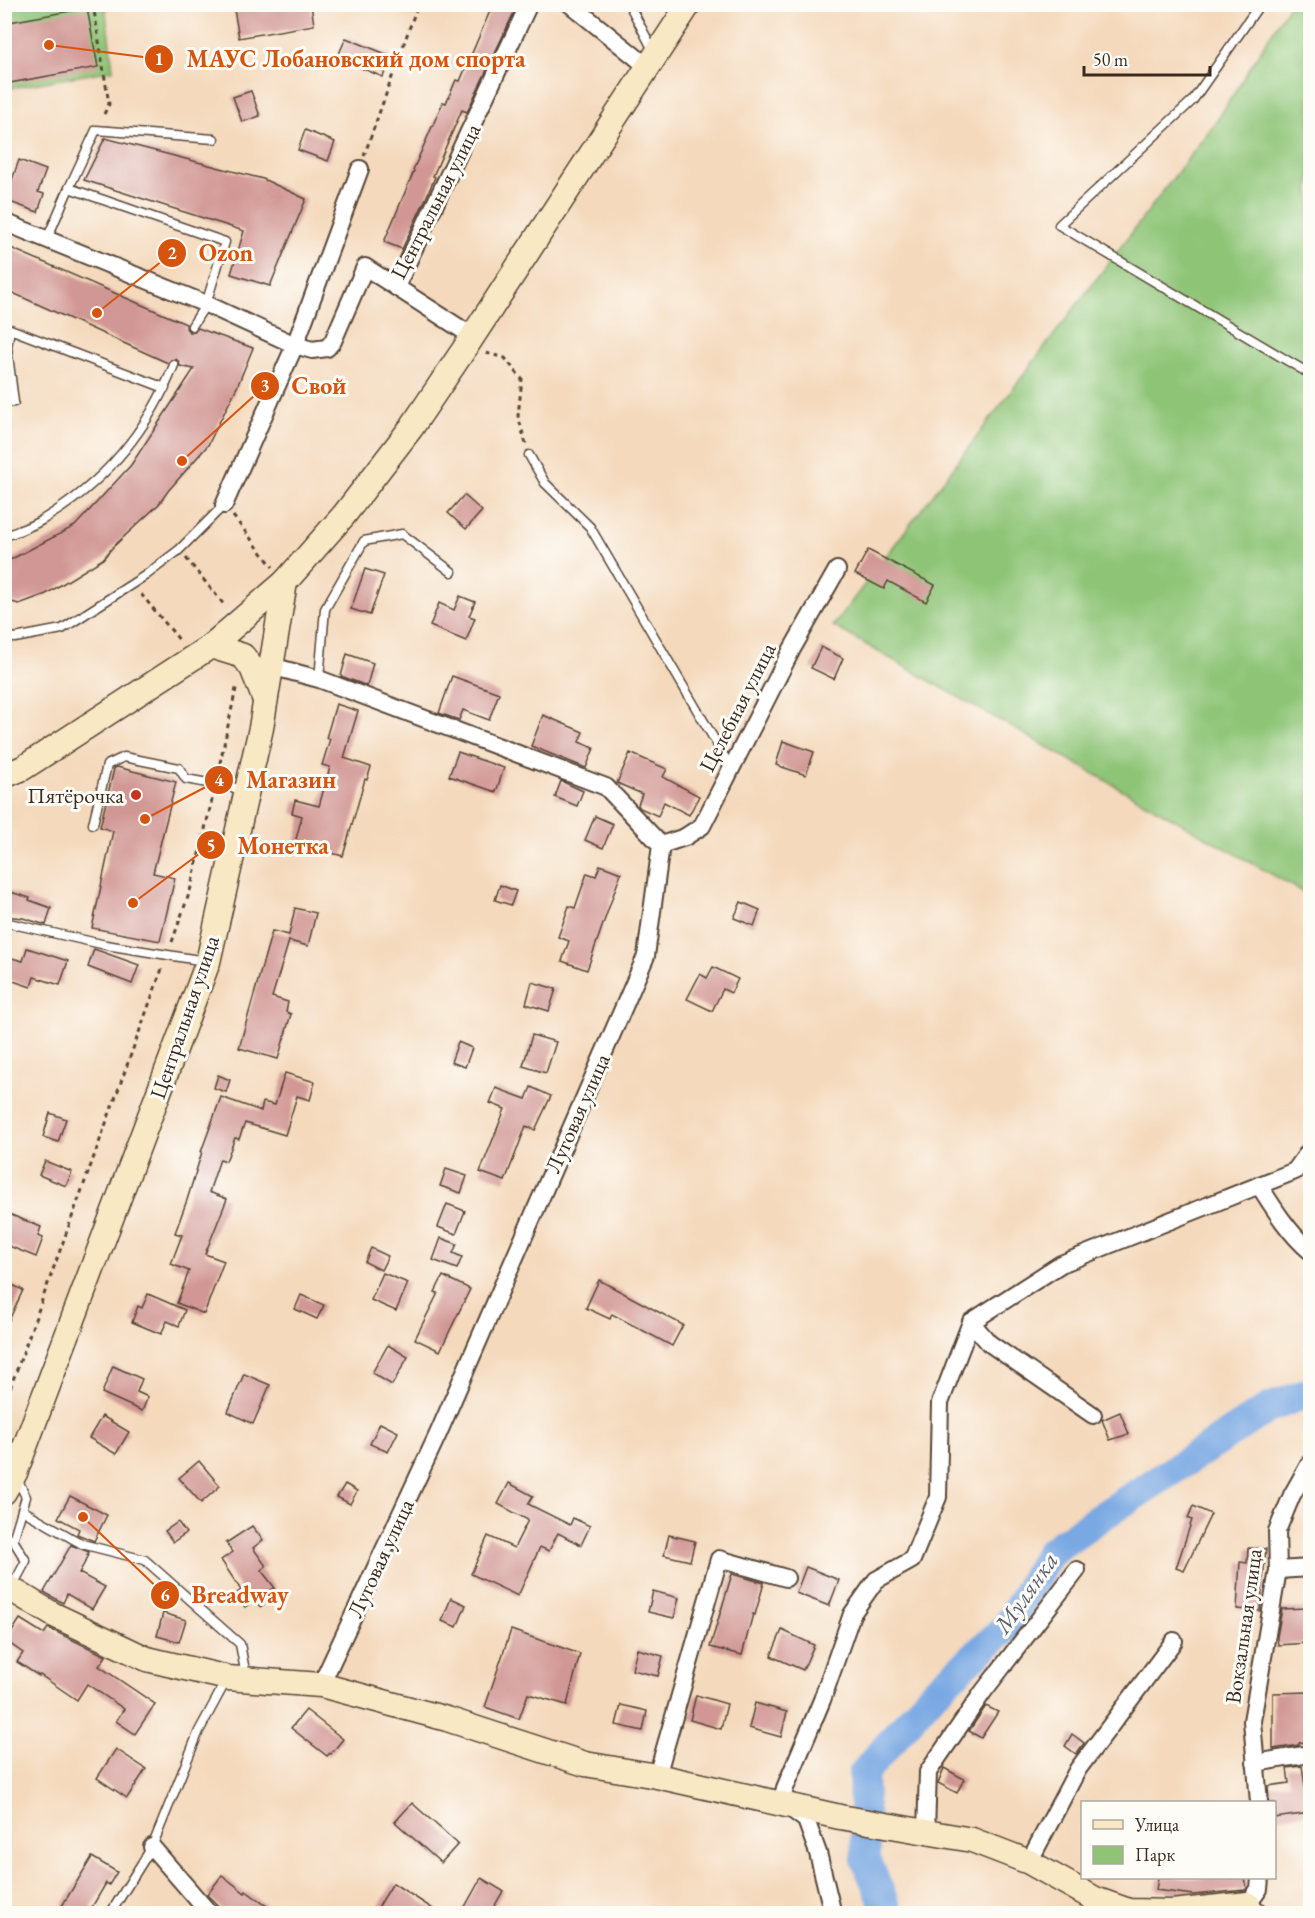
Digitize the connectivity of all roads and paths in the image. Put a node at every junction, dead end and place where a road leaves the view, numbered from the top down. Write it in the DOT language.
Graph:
graph roads {
  1 [pos="93,4"];
  2 [pos="418,4"];
  3 [pos="529,4"];
  4 [pos="570,4"];
  5 [pos="629,4"];
  6 [pos="689,4"];
  7 [pos="1260,4"];
  8 [pos="652,61"];
  9 [pos="109,104"];
  10 [pos="214,139"];
  11 [pos="360,169"];
  12 [pos="69,188"];
  13 [pos="4,222"];
  14 [pos="47,239"];
  15 [pos="396,287"];
  16 [pos="206,304"];
  17 [pos="192,326"];
  18 [pos="472,336"];
  19 [pos="295,345"];
  20 [pos="505,358"];
  21 [pos="174,365"];
  22 [pos="1311,374"];
  23 [pos="165,388"];
  24 [pos="4,403"];
  25 [pos="529,455"];
  26 [pos="224,505"];
  27 [pos="4,537"];
  28 [pos="179,550"];
  29 [pos="837,570"];
  30 [pos="452,572"];
  31 [pos="285,582"];
  32 [pos="133,584"];
  33 [pos="239,623"];
  34 [pos="4,636"];
  35 [pos="202,651"];
  36 [pos="243,656"];
  37 [pos="271,666"];
  38 [pos="319,679"];
  39 [pos="265,700"];
  40 [pos="732,768"];
  41 [pos="4,776"];
  42 [pos="215,784"];
  43 [pos="247,790"];
  44 [pos="93,824"];
  45 [pos="661,845"];
  46 [pos="4,922"];
  47 [pos="167,955"];
  48 [pos="208,962"];
  49 [pos="1311,1150"];
  50 [pos="1259,1185"];
  51 [pos="1311,1251"];
  52 [pos="971,1322"];
  53 [pos="4,1405"];
  54 [pos="1093,1415"];
  55 [pos="1311,1462"];
  56 [pos="8,1478"];
  57 [pos="22,1510"];
  58 [pos="1311,1568"];
  59 [pos="1077,1570"];
  60 [pos="1278,1570"];
  61 [pos="786,1578"];
  62 [pos="8,1587"];
  63 [pos="1174,1641"];
  64 [pos="237,1679"];
  65 [pos="321,1685"];
  66 [pos="1311,1754"];
  67 [pos="1255,1763"];
  68 [pos="657,1776"];
  69 [pos="1259,1801"];
  70 [pos="783,1805"];
  71 [pos="926,1831"];
  72 [pos="152,1847"];
  73 [pos="1029,1862"];
  74 [pos="1260,1879"];
  75 [pos="831,1906"];
  76 [pos="1093,1906"];
  77 [pos="1254,1909"];
  78 [pos="110,1914"];
  79 [pos="210,1914"];
  1 -- 9 [label="path"];
  2 -- 11 [label="path"];
  3 -- 15 [label="street, Центральная улица"];
  4 -- 8 [label="street"];
  5 -- 8 [label="lane"];
  6 -- 8 [label="main road"];
  7 -- 22 [label="lane"];
  8 -- 18 [label="main road"];
  10 -- 12 [label="lane"];
  11 -- 19 [label="street"];
  12 -- 14 [label="lane"];
  12 -- 16 [label="lane"];
  13 -- 14 [label="street"];
  14 -- 16 [label="street"];
  15 -- 18 [label="street"];
  15 -- 19 [label="street, Центральная улица"];
  16 -- 17 [label="lane"];
  16 -- 19 [label="street"];
  18 -- 31 [label="main road"];
  19 -- 26 [label="street"];
  20 -- 25 [label="path"];
  21 -- 23 [label="lane"];
  23 -- 24 [label="lane"];
  23 -- 27 [label="lane"];
  25 -- 40 [label="lane"];
  26 -- 28 [label="lane"];
  26 -- 31 [label="path"];
  28 -- 32 [label="lane"];
  28 -- 33 [label="path"];
  29 -- 40 [label="street, Целебная улица"];
  30 -- 38 [label="lane"];
  31 -- 33 [label="main road"];
  31 -- 37 [label="main road, Центральная улица"];
  32 -- 34 [label="lane"];
  32 -- 35 [label="path"];
  33 -- 35 [label="main road"];
  35 -- 36 [label="main road"];
  35 -- 41 [label="main road"];
  36 -- 39 [label="main road"];
  36 -- 42 [label="path"];
  37 -- 38 [label="street"];
  37 -- 39 [label="main road, Центральная улица"];
  38 -- 45 [label="street"];
  39 -- 43 [label="main road, Центральная улица"];
  40 -- 45 [label="street, Целебная улица"];
  42 -- 43 [label="lane"];
  42 -- 44 [label="lane"];
  42 -- 47 [label="path"];
  43 -- 48 [label="main road, Центральная улица"];
  45 -- 65 [label="street, Луговая улица"];
  46 -- 47 [label="lane"];
  47 -- 48 [label="lane"];
  47 -- 53 [label="path"];
  48 -- 56 [label="main road, Центральная улица"];
  49 -- 50 [label="street"];
  50 -- 51 [label="street"];
  50 -- 52 [label="street"];
  52 -- 54 [label="street"];
  52 -- 70 [label="street"];
  55 -- 60 [label="street, Вокзальная улица"];
  56 -- 57 [label="lane"];
  57 -- 62 [label="lane"];
  57 -- 64 [label="lane"];
  58 -- 60 [label="street"];
  59 -- 71 [label="street"];
  60 -- 67 [label="street, Вокзальная улица"];
  61 -- 68 [label="street"];
  62 -- 64 [label="main road"];
  63 -- 73 [label="street"];
  64 -- 65 [label="main road"];
  64 -- 72 [label="lane"];
  65 -- 68 [label="main road"];
  66 -- 67 [label="street"];
  67 -- 69 [label="street, Вокзальная улица"];
  68 -- 70 [label="main road"];
  70 -- 71 [label="main road"];
  70 -- 75 [label="street"];
  71 -- 73 [label="main road"];
  72 -- 78 [label="lane"];
  72 -- 79 [label="street"];
  73 -- 76 [label="main road"];
  74 -- 77 [label="street"];
  76 -- 77 [label="main road"];
}
